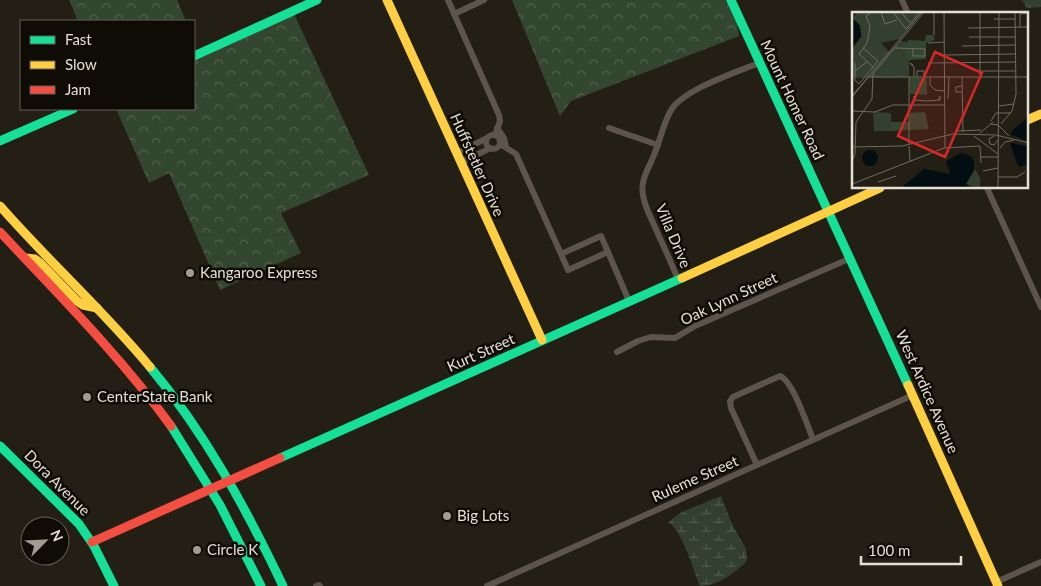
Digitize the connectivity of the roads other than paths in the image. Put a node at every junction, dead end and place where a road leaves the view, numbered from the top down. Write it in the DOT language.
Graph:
graph roads {
  1 [pos="317,0"];
  2 [pos="387,0"];
  3 [pos="448,0"];
  4 [pos="484,0"];
  5 [pos="902,0"];
  6 [pos="734,1"];
  7 [pos="907,12"];
  8 [pos="454,14"];
  9 [pos="195,56"];
  10 [pos="759,63"];
  11 [pos="71,110"];
  12 [pos="1041,114"];
  13 [pos="1028,120"];
  14 [pos="497,128"];
  15 [pos="609,128"];
  16 [pos="495,135"];
  17 [pos="487,138"];
  18 [pos="0,141"];
  19 [pos="658,145"];
  20 [pos="503,146"];
  21 [pos="491,148"];
  22 [pos="466,149"];
  23 [pos="457,153"];
  24 [pos="470,158"];
  25 [pos="461,162"];
  26 [pos="878,189"];
  27 [pos="987,189"];
  28 [pos="2,210"];
  29 [pos="829,211"];
  30 [pos="0,232"];
  31 [pos="608,252"];
  32 [pos="561,254"];
  33 [pos="24,258"];
  34 [pos="851,258"];
  35 [pos="678,280"];
  36 [pos="629,302"];
  37 [pos="1041,307"];
  38 [pos="98,308"];
  39 [pos="542,340"];
  40 [pos="617,352"];
  41 [pos="913,394"];
  42 [pos="813,439"];
  43 [pos="0,446"];
  44 [pos="757,465"];
  45 [pos="229,480"];
  46 [pos="212,488"];
  47 [pos="92,542"];
  48 [pos="1041,562"];
  49 [pos="252,565"];
  50 [pos="997,584"];
  51 [pos="114,586"];
  52 [pos="261,586"];
  53 [pos="267,586"];
  54 [pos="283,586"];
  55 [pos="488,586"];
  1 -- 9 [label="street"];
  2 -- 23 [label="street, Huffstetler Drive"];
  3 -- 8 [label="street"];
  4 -- 8 [label="street"];
  5 -- 7 [label="street"];
  6 -- 10 [label="street, Mount Homer Road"];
  8 -- 14 [label="street"];
  10 -- 19 [label="street, Villa Drive"];
  10 -- 29 [label="street, Mount Homer Road"];
  11 -- 18 [label="street"];
  12 -- 13 [label="street"];
  14 -- 16 [label="street"];
  14 -- 20 [label="street"];
  15 -- 19 [label="street"];
  16 -- 17 [label="street"];
  16 -- 20 [label="street"];
  17 -- 21 [label="street"];
  17 -- 22 [label="street"];
  19 -- 35 [label="street, Villa Drive"];
  20 -- 21 [label="street"];
  20 -- 32 [label="street"];
  21 -- 24 [label="street"];
  22 -- 23 [label="street"];
  22 -- 24 [label="street"];
  23 -- 25 [label="street, Huffstetler Drive"];
  24 -- 25 [label="street"];
  25 -- 39 [label="street, Huffstetler Drive"];
  26 -- 29 [label="street, Kurt Street"];
  27 -- 37 [label="street"];
  28 -- 38 [label="street"];
  29 -- 34 [label="street, West Ardice Avenue"];
  29 -- 35 [label="street, Kurt Street"];
  30 -- 33 [label="street"];
  31 -- 32 [label="street"];
  31 -- 32 [label="street"];
  31 -- 36 [label="street"];
  33 -- 38 [label="street"];
  33 -- 46 [label="street"];
  34 -- 40 [label="street, Oak Lynn Street"];
  34 -- 41 [label="street, West Ardice Avenue"];
  35 -- 36 [label="street, Kurt Street"];
  36 -- 39 [label="street, Kurt Street"];
  38 -- 45 [label="street"];
  39 -- 45 [label="street, Kurt Street"];
  41 -- 42 [label="street, Ruleme Street"];
  41 -- 50 [label="street, West Ardice Avenue"];
  42 -- 44 [label="street, Ruleme Street"];
  42 -- 44 [label="street"];
  43 -- 47 [label="street, Dora Avenue"];
  44 -- 55 [label="street, Ruleme Street"];
  45 -- 46 [label="street, Kurt Street"];
  45 -- 54 [label="street"];
  46 -- 47 [label="street, Kurt Street"];
  46 -- 49 [label="street"];
  47 -- 51 [label="street, Dora Avenue"];
  48 -- 50 [label="street"];
  49 -- 52 [label="street"];
  49 -- 53 [label="street"];
}
